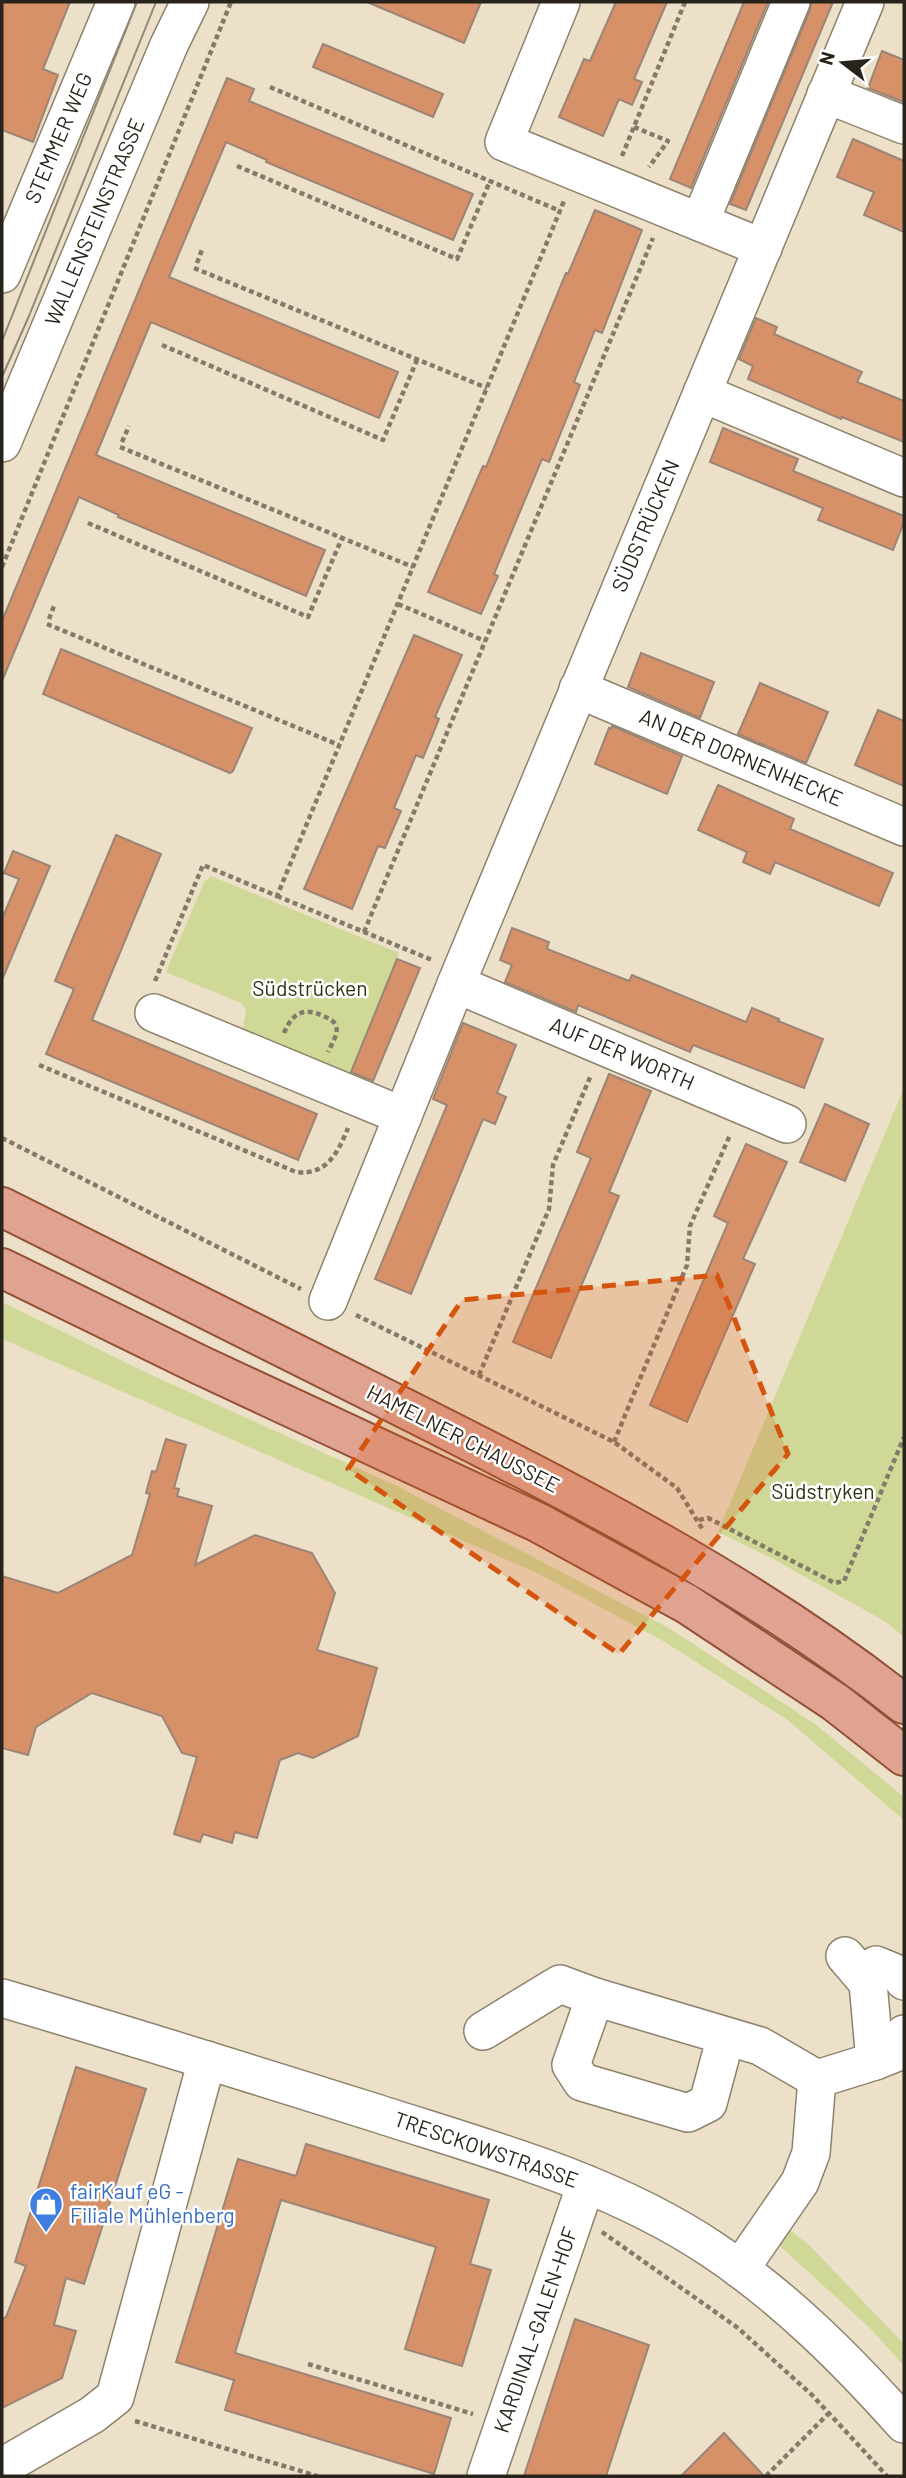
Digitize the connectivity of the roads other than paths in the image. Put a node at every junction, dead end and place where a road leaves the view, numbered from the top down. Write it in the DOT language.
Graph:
graph roads {
  1 [pos="116,2"];
  2 [pos="190,2"];
  3 [pos="561,2"];
  4 [pos="791,2"];
  5 [pos="865,2"];
  6 [pos="826,94"];
  7 [pos="904,125"];
  8 [pos="699,222"];
  9 [pos="762,248"];
  10 [pos="2,274"];
  11 [pos="702,393"];
  12 [pos="2,443"];
  13 [pos="904,478"];
  14 [pos="578,689"];
  15 [pos="904,827"];
  16 [pos="459,978"];
  17 [pos="154,1013"];
  18 [pos="403,1116"];
  19 [pos="787,1124"];
  20 [pos="2,1207"];
  21 [pos="2,1268"];
  22 [pos="328,1301"];
  23 [pos="904,1704"];
  24 [pos="904,1756"];
  25 [pos="875,1967"];
  26 [pos="595,1997"];
  27 [pos="2,1998"];
  28 [pos="483,2031"];
  29 [pos="904,2034"];
  30 [pos="726,2036"];
  31 [pos="207,2060"];
  32 [pos="875,2061"];
  33 [pos="817,2079"];
  34 [pos="581,2199"];
  35 [pos="740,2269"];
  36 [pos="904,2424"];
  37 [pos="2,2467"];
  38 [pos="486,2476"];
  1 -- 10 [label="street, STEMMER WEG"];
  2 -- 12 [label="street, WALLENSTEINSTRASSE"];
  3 -- 8 [label="street"];
  4 -- 8 [label="street"];
  5 -- 6 [label="street, SÜDSTRÜCKEN"];
  6 -- 7 [label="street"];
  6 -- 9 [label="street, SÜDSTRÜCKEN"];
  8 -- 9 [label="street"];
  9 -- 11 [label="street, SÜDSTRÜCKEN"];
  11 -- 13 [label="street"];
  11 -- 14 [label="street, SÜDSTRÜCKEN"];
  14 -- 15 [label="street, AN DER DORNENHECKE"];
  14 -- 16 [label="street, SÜDSTRÜCKEN"];
  16 -- 18 [label="street, SÜDSTRÜCKEN"];
  16 -- 19 [label="street, AUF DER WORTH"];
  17 -- 18 [label="street"];
  18 -- 22 [label="street, SÜDSTRÜCKEN"];
  20 -- 23 [label="main road, HAMELNER CHAUSSEE"];
  21 -- 24 [label="main road, HAMELNER CHAUSSEE"];
  25 -- 32 [label="street"];
  26 -- 28 [label="street"];
  26 -- 30 [label="street"];
  26 -- 30 [label="street"];
  27 -- 31 [label="street, TRESCKOWSTRASSE"];
  29 -- 32 [label="street"];
  30 -- 33 [label="street"];
  31 -- 34 [label="street, TRESCKOWSTRASSE"];
  31 -- 37 [label="street"];
  32 -- 33 [label="street"];
  33 -- 35 [label="street"];
  34 -- 35 [label="street, TRESCKOWSTRASSE"];
  34 -- 38 [label="street, KARDINAL-GALEN-HOF"];
  35 -- 36 [label="street, TRESCKOWSTRASSE"];
}
